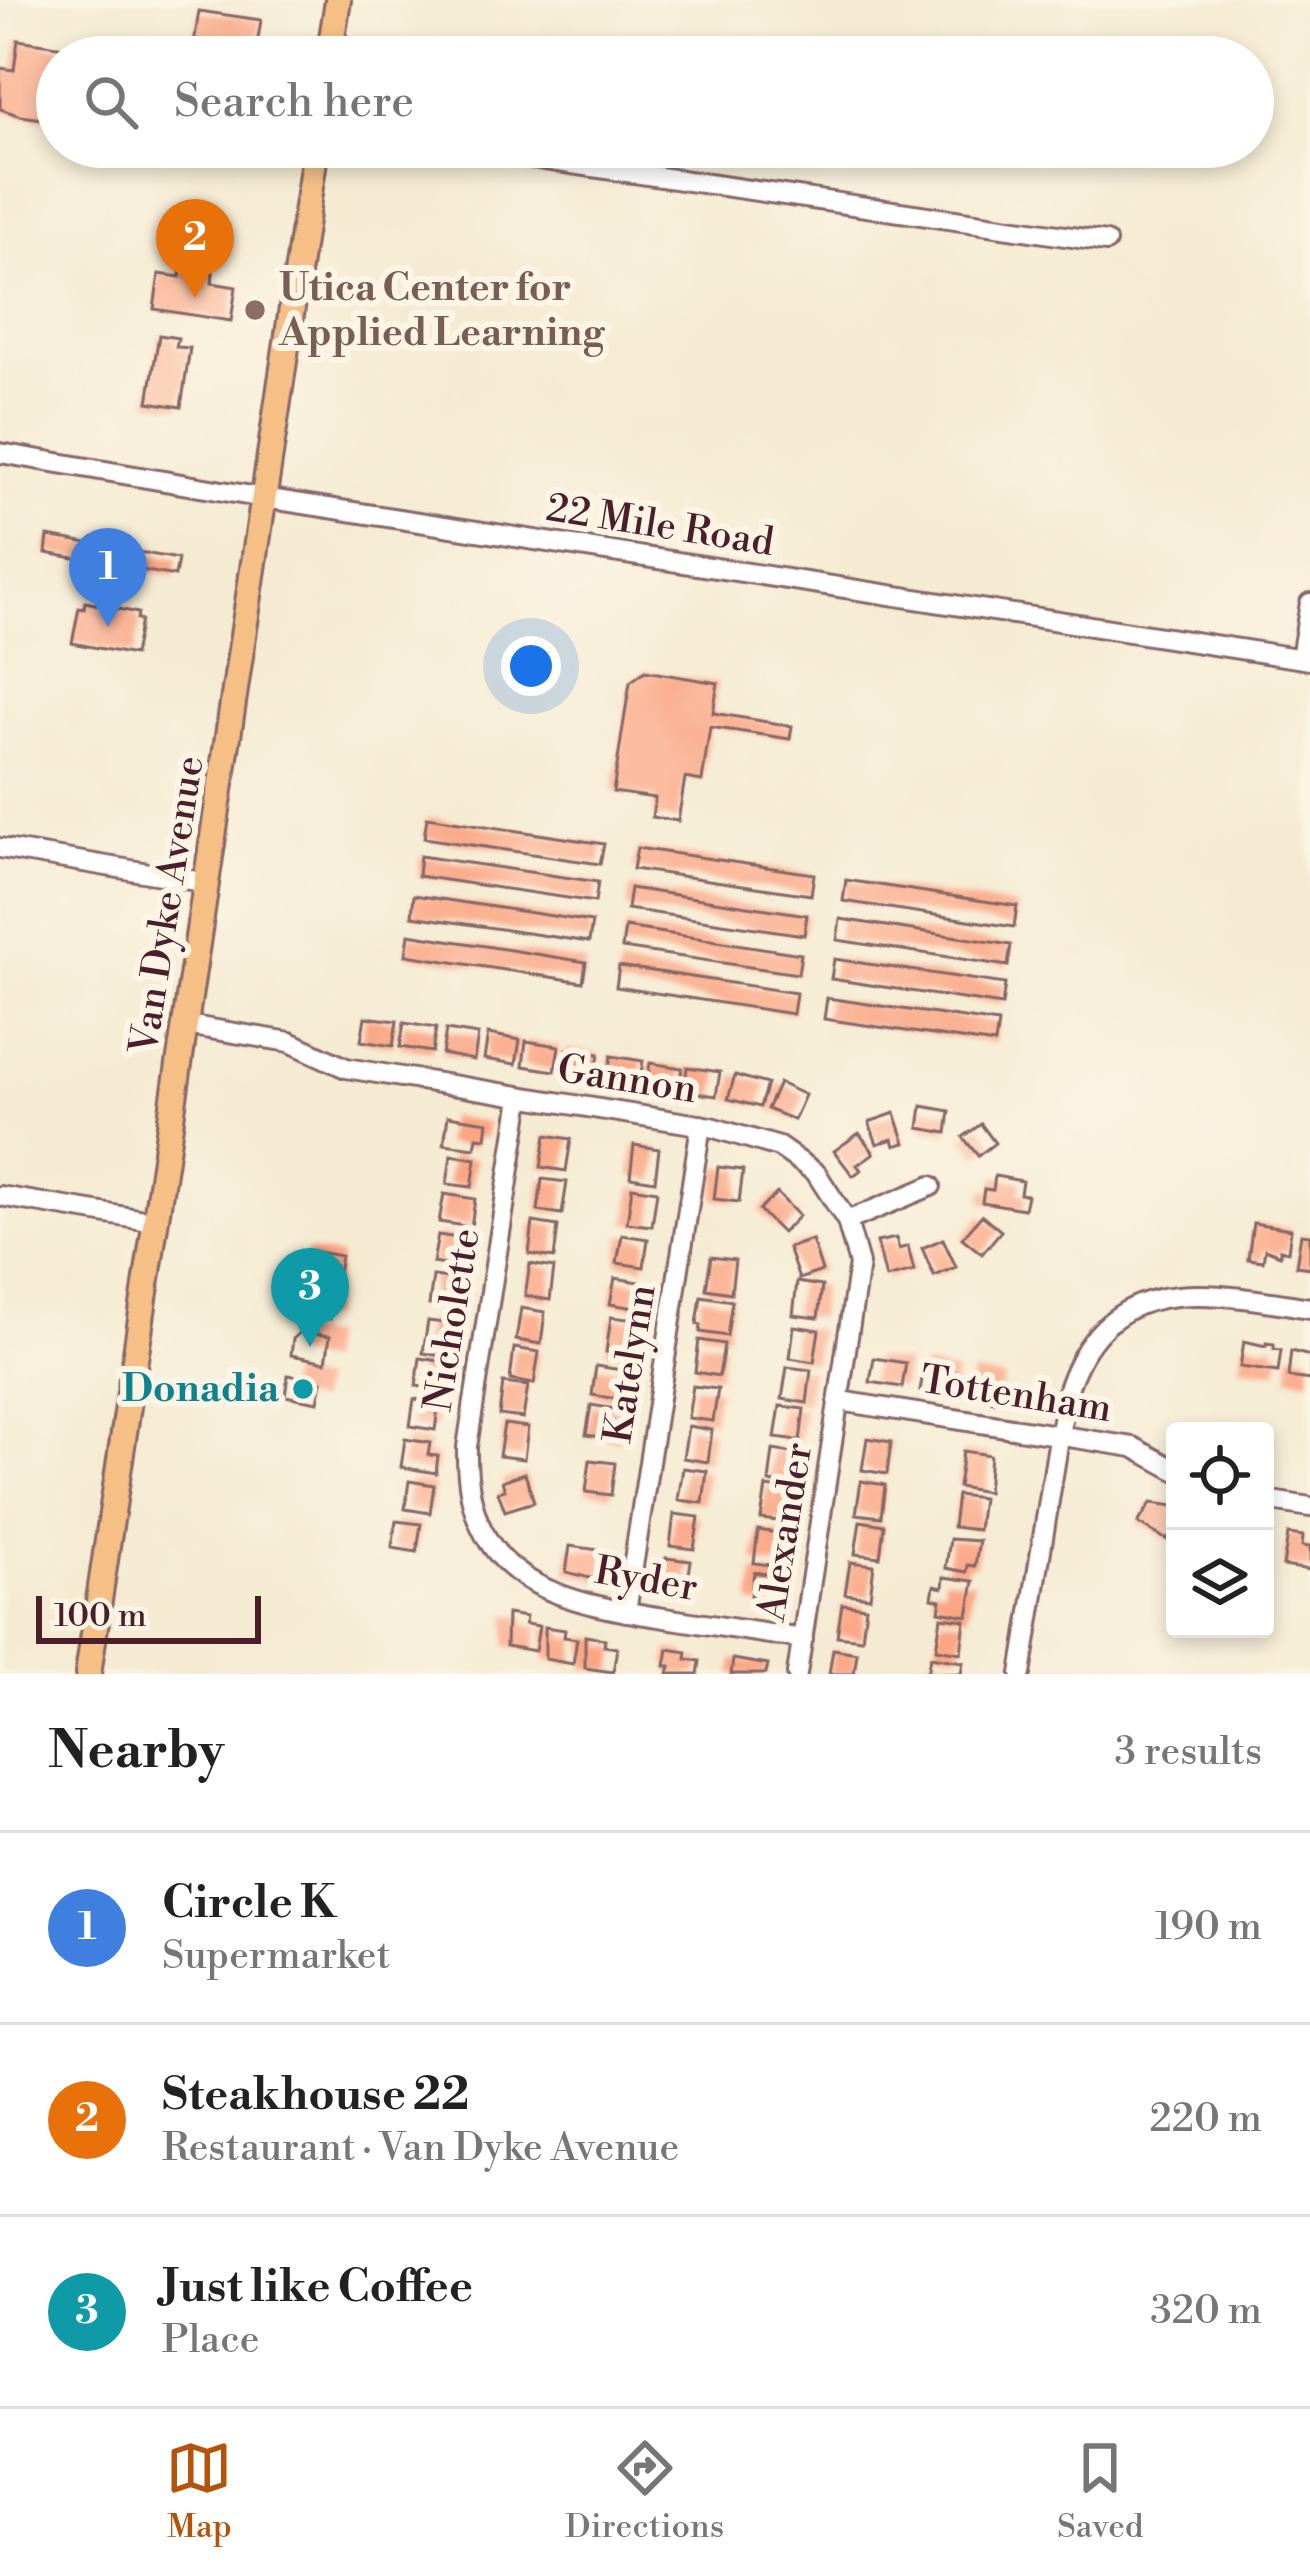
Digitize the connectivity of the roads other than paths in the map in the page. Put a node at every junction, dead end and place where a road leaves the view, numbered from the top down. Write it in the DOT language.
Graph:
graph roads {
  1 [pos="338,0"];
  2 [pos="332,36"];
  3 [pos="313,168"];
  4 [pos="599,168"];
  5 [pos="1106,242"];
  6 [pos="0,453"];
  7 [pos="264,498"];
  8 [pos="1310,603"];
  9 [pos="1306,659"];
  10 [pos="0,848"];
  11 [pos="208,883"];
  12 [pos="185,1025"];
  13 [pos="521,1096"];
  14 [pos="701,1125"];
  15 [pos="931,1186"];
  16 [pos="0,1196"];
  17 [pos="847,1221"];
  18 [pos="156,1222"];
  19 [pos="1310,1308"];
  20 [pos="840,1401"];
  21 [pos="1058,1436"];
  22 [pos="1166,1464"];
  23 [pos="1274,1501"];
  24 [pos="1310,1507"];
  25 [pos="495,1550"];
  26 [pos="626,1612"];
  27 [pos="803,1639"];
  28 [pos="88,1674"];
  29 [pos="796,1674"];
  30 [pos="1021,1674"];
  1 -- 2 [label="main road"];
  3 -- 7 [label="main road, Van Dyke Avenue"];
  4 -- 5 [label="street"];
  6 -- 7 [label="street, 22 Mile Road"];
  7 -- 9 [label="street, 22 Mile Road"];
  7 -- 11 [label="main road, Van Dyke Avenue"];
  8 -- 9 [label="street"];
  10 -- 11 [label="street"];
  11 -- 12 [label="main road, Van Dyke Avenue"];
  12 -- 13 [label="street, Gannon"];
  12 -- 18 [label="main road, Van Dyke Avenue"];
  13 -- 14 [label="street, Gannon"];
  13 -- 25 [label="street, Nicholette"];
  14 -- 17 [label="street, Gannon"];
  14 -- 26 [label="street, Katelynn"];
  15 -- 17 [label="street"];
  16 -- 18 [label="street"];
  17 -- 20 [label="street, Gannon"];
  18 -- 28 [label="main road, Van Dyke Avenue"];
  19 -- 21 [label="street"];
  20 -- 21 [label="street, Tottenham"];
  20 -- 27 [label="street, Alexander"];
  21 -- 22 [label="street, Tottenham"];
  21 -- 30 [label="street"];
  23 -- 24 [label="street"];
  25 -- 26 [label="street, Ryder"];
  26 -- 27 [label="street, Ryder"];
  27 -- 29 [label="street, Alexander"];
}
